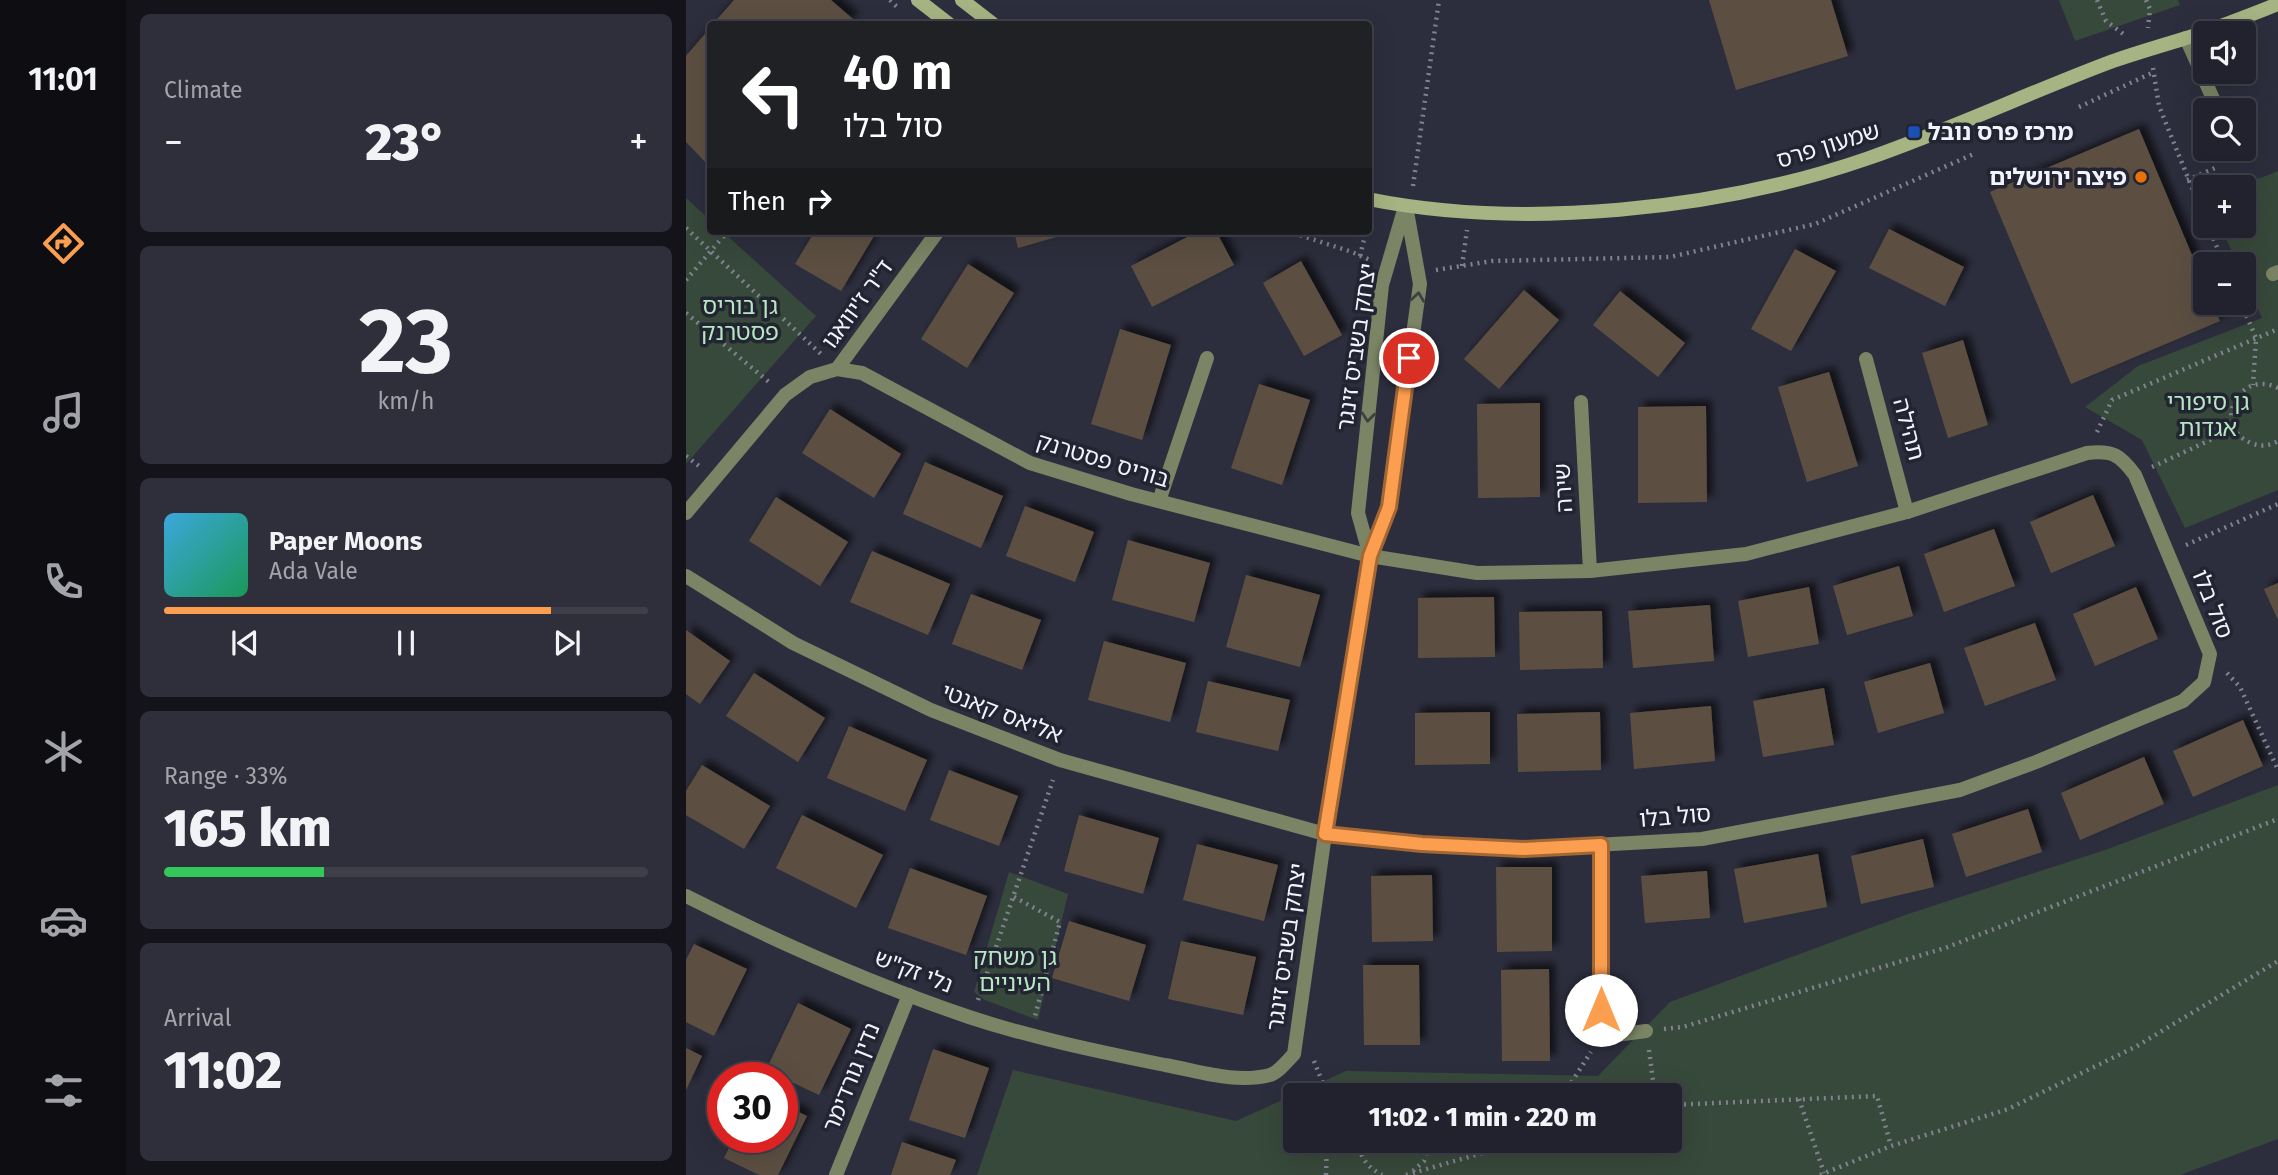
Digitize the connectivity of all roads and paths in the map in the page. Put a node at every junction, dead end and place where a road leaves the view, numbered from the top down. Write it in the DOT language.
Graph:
graph roads {
  1 [pos="918,0"];
  2 [pos="962,0"];
  3 [pos="1439,0"];
  4 [pos="2097,0"];
  5 [pos="2146,0"];
  6 [pos="2278,4"];
  7 [pos="945,21"];
  8 [pos="989,21"];
  9 [pos="2186,38"];
  10 [pos="2145,50"];
  11 [pos="2155,72"];
  12 [pos="2213,98"];
  13 [pos="2079,107"];
  14 [pos="1976,153"];
  15 [pos="2215,167"];
  16 [pos="2188,180"];
  17 [pos="1413,190"];
  18 [pos="2193,191"];
  19 [pos="1372,200"];
  20 [pos="1406,206"];
  21 [pos="686,228"];
  22 [pos="726,235"];
  23 [pos="935,235"];
  24 [pos="1299,235"];
  25 [pos="1365,235"];
  26 [pos="711,252"];
  27 [pos="1360,256"];
  28 [pos="1387,268"];
  29 [pos="1418,273"];
  30 [pos="686,280"];
  31 [pos="686,313"];
  32 [pos="2246,315"];
  33 [pos="2278,330"];
  34 [pos="2256,338"];
  35 [pos="1207,358"];
  36 [pos="1866,359"];
  37 [pos="837,369"];
  38 [pos="2253,385"];
  39 [pos="2278,388"];
  40 [pos="785,395"];
  41 [pos="1581,402"];
  42 [pos="2234,429"];
  43 [pos="2276,442"];
  44 [pos="2278,451"];
  45 [pos="2087,453"];
  46 [pos="2135,475"];
  47 [pos="1159,501"];
  48 [pos="2278,504"];
  49 [pos="1908,512"];
  50 [pos="686,513"];
  51 [pos="2167,553"];
  52 [pos="1370,556"];
  53 [pos="1590,572"];
  54 [pos="686,576"];
  55 [pos="2210,654"];
  56 [pos="1060,760"];
  57 [pos="2278,770"];
  58 [pos="2278,819"];
  59 [pos="1325,834"];
  60 [pos="1601,845"];
  61 [pos="686,896"];
  62 [pos="1014,897"];
  63 [pos="2278,961"];
  64 [pos="909,995"];
  65 [pos="972,1018"];
  66 [pos="1646,1031"];
  67 [pos="1030,1034"];
  68 [pos="1601,1037"];
  69 [pos="1294,1054"];
  70 [pos="1571,1083"];
  71 [pos="1653,1083"];
  72 [pos="1799,1099"];
  73 [pos="1682,1104"];
  74 [pos="1891,1146"];
  75 [pos="1326,1153"];
  76 [pos="1361,1153"];
  77 [pos="1426,1153"];
  78 [pos="1482,1153"];
  79 [pos="1822,1174"];
  80 [pos="836,1175"];
  81 [pos="1325,1175"];
  82 [pos="1382,1175"];
  83 [pos="1406,1175"];
  1 -- 7 [label="street"];
  2 -- 8 [label="street"];
  3 -- 17 [label="path"];
  4 -- 10 [label="path"];
  5 -- 10 [label="path"];
  6 -- 9 [label="street, שמעון פרס"];
  9 -- 10 [label="street, שמעון פרס"];
  9 -- 12 [label="street"];
  10 -- 11 [label="path"];
  10 -- 20 [label="street, שמעון פרס"];
  11 -- 13 [label="path"];
  11 -- 16 [label="path"];
  14 -- 29 [label="path"];
  15 -- 16 [label="path"];
  16 -- 18 [label="path"];
  19 -- 20 [label="street, שמעון פרס"];
  20 -- 28 [label="street, יצחק בשביס זינגר"];
  20 -- 29 [label="street, יצחק בשביס זינגר"];
  21 -- 26 [label="path"];
  22 -- 26 [label="path"];
  23 -- 37 [label="street, ד\"ר ז'יוואגו"];
  24 -- 27 [label="path"];
  25 -- 27 [label="path"];
  26 -- 30 [label="path"];
  26 -- 37 [label="path"];
  27 -- 28 [label="path"];
  28 -- 52 [label="street, יצחק בשביס זינגר, one-way"];
  52 -- 29 [label="street, יצחק בשביס זינגר, one-way"];
  31 -- 40 [label="path"];
  32 -- 34 [label="path"];
  33 -- 34 [label="path"];
  34 -- 38 [label="path"];
  34 -- 45 [label="path"];
  35 -- 47 [label="street"];
  36 -- 49 [label="street, תהילה"];
  37 -- 40 [label="street"];
  37 -- 47 [label="street, בוריס פסטרנק"];
  38 -- 39 [label="path"];
  38 -- 42 [label="path"];
  40 -- 50 [label="street"];
  41 -- 53 [label="street, שירה"];
  42 -- 43 [label="path"];
  42 -- 46 [label="path"];
  43 -- 44 [label="path"];
  45 -- 46 [label="street, סול בלו"];
  45 -- 49 [label="street, סול בלו"];
  46 -- 51 [label="street, סול בלו"];
  47 -- 52 [label="street, בוריס פסטרנק"];
  48 -- 51 [label="path"];
  49 -- 53 [label="street, סול בלו"];
  51 -- 55 [label="street, סול בלו"];
  52 -- 53 [label="street, סול בלו"];
  52 -- 59 [label="street, יצחק בשביס זינגר"];
  54 -- 56 [label="street, אליאס קאנטי"];
  55 -- 57 [label="path"];
  55 -- 60 [label="street, סול בלו"];
  56 -- 59 [label="street, אליאס קאנטי"];
  56 -- 62 [label="path"];
  58 -- 66 [label="path"];
  59 -- 60 [label="street, סול בלו"];
  59 -- 69 [label="street, יצחק בשביס זינגר"];
  60 -- 68 [label="street"];
  61 -- 64 [label="street, נלי זק\"ש"];
  62 -- 65 [label="path"];
  62 -- 67 [label="path"];
  63 -- 74 [label="path"];
  64 -- 65 [label="street, נלי זק\"ש"];
  64 -- 80 [label="street, נדין גורדימר"];
  65 -- 67 [label="street, נלי זק\"ש"];
  66 -- 68 [label="street"];
  66 -- 71 [label="path"];
  67 -- 69 [label="street, נלי זק\"ש"];
  68 -- 70 [label="path"];
  72 -- 73 [label="path"];
  72 -- 74 [label="path"];
  72 -- 79 [label="path"];
  74 -- 79 [label="path"];
  75 -- 81 [label="path"];
  76 -- 82 [label="path"];
  77 -- 83 [label="path"];
  78 -- 83 [label="path"];
}
